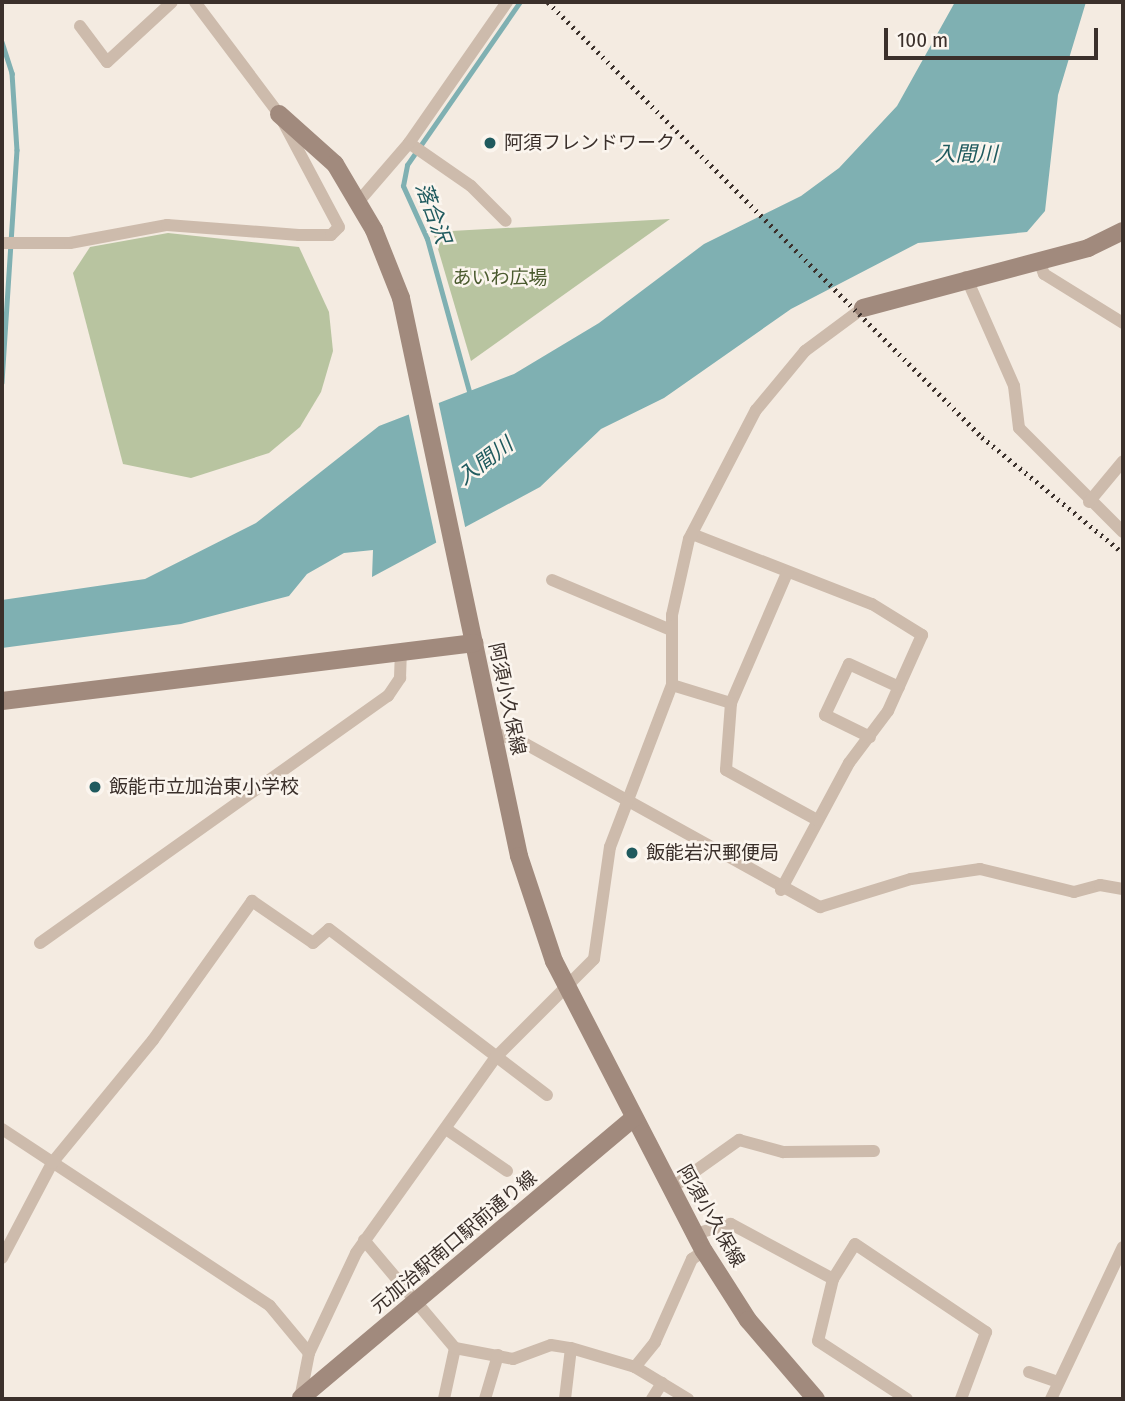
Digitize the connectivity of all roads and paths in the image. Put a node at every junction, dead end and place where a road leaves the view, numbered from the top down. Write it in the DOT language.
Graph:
graph roads {
  1 [pos="172,2"];
  2 [pos="195,2"];
  3 [pos="507,2"];
  4 [pos="80,26"];
  5 [pos="279,114"];
  6 [pos="415,147"];
  7 [pos="359,201"];
  8 [pos="506,221"];
  9 [pos="1123,231"];
  10 [pos="2,243"];
  11 [pos="1039,261"];
  12 [pos="966,277"];
  13 [pos="863,308"];
  14 [pos="1123,323"];
  15 [pos="1123,461"];
  16 [pos="1089,502"];
  17 [pos="1123,532"];
  18 [pos="692,534"];
  19 [pos="788,573"];
  20 [pos="552,580"];
  21 [pos="671,630"];
  22 [pos="474,643"];
  23 [pos="401,652"];
  24 [pos="672,685"];
  25 [pos="899,687"];
  26 [pos="2,701"];
  27 [pos="731,703"];
  28 [pos="494,733"];
  29 [pos="870,737"];
  30 [pos="625,800"];
  31 [pos="817,820"];
  32 [pos="1123,889"];
  33 [pos="781,890"];
  34 [pos="40,943"];
  35 [pos="567,989"];
  36 [pos="495,1058"];
  37 [pos="547,1095"];
  38 [pos="634,1118"];
  39 [pos="2,1129"];
  40 [pos="446,1129"];
  41 [pos="874,1152"];
  42 [pos="52,1163"];
  43 [pos="507,1171"];
  44 [pos="670,1189"];
  45 [pos="695,1234"];
  46 [pos="364,1240"];
  47 [pos="1123,1247"];
  48 [pos="704,1251"];
  49 [pos="2,1258"];
  50 [pos="834,1279"];
  51 [pos="415,1302"];
  52 [pos="455,1348"];
  53 [pos="571,1348"];
  54 [pos="309,1353"];
  55 [pos="498,1355"];
  56 [pos="635,1367"];
  57 [pos="1029,1372"];
  58 [pos="1058,1382"];
  59 [pos="662,1383"];
  60 [pos="301,1399"];
  61 [pos="444,1399"];
  62 [pos="485,1399"];
  63 [pos="565,1399"];
  64 [pos="652,1399"];
  65 [pos="688,1399"];
  66 [pos="816,1399"];
  67 [pos="907,1399"];
  68 [pos="961,1399"];
  69 [pos="1051,1399"];
  1 -- 4 [label="street"];
  2 -- 5 [label="street, 阿須小久保線"];
  3 -- 6 [label="street"];
  5 -- 7 [label="street, 阿須小久保線"];
  5 -- 10 [label="street"];
  6 -- 7 [label="street"];
  6 -- 8 [label="street"];
  7 -- 22 [label="street, 阿須小久保線"];
  9 -- 11 [label="street"];
  11 -- 12 [label="street"];
  11 -- 14 [label="street"];
  12 -- 13 [label="street"];
  12 -- 16 [label="street"];
  13 -- 18 [label="street"];
  15 -- 16 [label="street"];
  16 -- 17 [label="street"];
  18 -- 19 [label="street"];
  18 -- 21 [label="street"];
  19 -- 25 [label="street"];
  19 -- 27 [label="street"];
  20 -- 21 [label="street"];
  21 -- 24 [label="street"];
  22 -- 23 [label="street"];
  22 -- 28 [label="street, 阿須小久保線"];
  23 -- 26 [label="street"];
  23 -- 34 [label="street"];
  24 -- 27 [label="street"];
  24 -- 30 [label="street"];
  25 -- 29 [label="street"];
  25 -- 29 [label="street"];
  27 -- 31 [label="street"];
  28 -- 30 [label="street"];
  28 -- 35 [label="street, 阿須小久保線"];
  29 -- 31 [label="street"];
  30 -- 33 [label="street"];
  30 -- 35 [label="street"];
  31 -- 33 [label="street"];
  32 -- 33 [label="street"];
  35 -- 36 [label="street"];
  35 -- 38 [label="street, 阿須小久保線"];
  36 -- 37 [label="street"];
  36 -- 40 [label="street"];
  36 -- 42 [label="street"];
  38 -- 44 [label="street, 阿須小久保線"];
  38 -- 51 [label="street, 元加治駅南口駅前通り線"];
  39 -- 42 [label="street"];
  40 -- 43 [label="street"];
  40 -- 46 [label="street"];
  41 -- 44 [label="street"];
  42 -- 49 [label="street"];
  42 -- 54 [label="street"];
  44 -- 45 [label="street, 阿須小久保線"];
  45 -- 48 [label="street, 阿須小久保線"];
  45 -- 50 [label="street"];
  46 -- 51 [label="street"];
  46 -- 54 [label="street"];
  47 -- 58 [label="street"];
  48 -- 56 [label="street"];
  48 -- 66 [label="street, 阿須小久保線"];
  50 -- 67 [label="street"];
  50 -- 68 [label="street"];
  51 -- 52 [label="street"];
  51 -- 60 [label="street, 元加治駅南口駅前通り線"];
  52 -- 55 [label="street"];
  52 -- 61 [label="street"];
  53 -- 55 [label="street"];
  53 -- 56 [label="street"];
  53 -- 63 [label="street"];
  54 -- 60 [label="street"];
  55 -- 62 [label="street"];
  56 -- 59 [label="street"];
  57 -- 58 [label="street"];
  58 -- 69 [label="street"];
  59 -- 64 [label="street"];
  59 -- 65 [label="street"];
}
